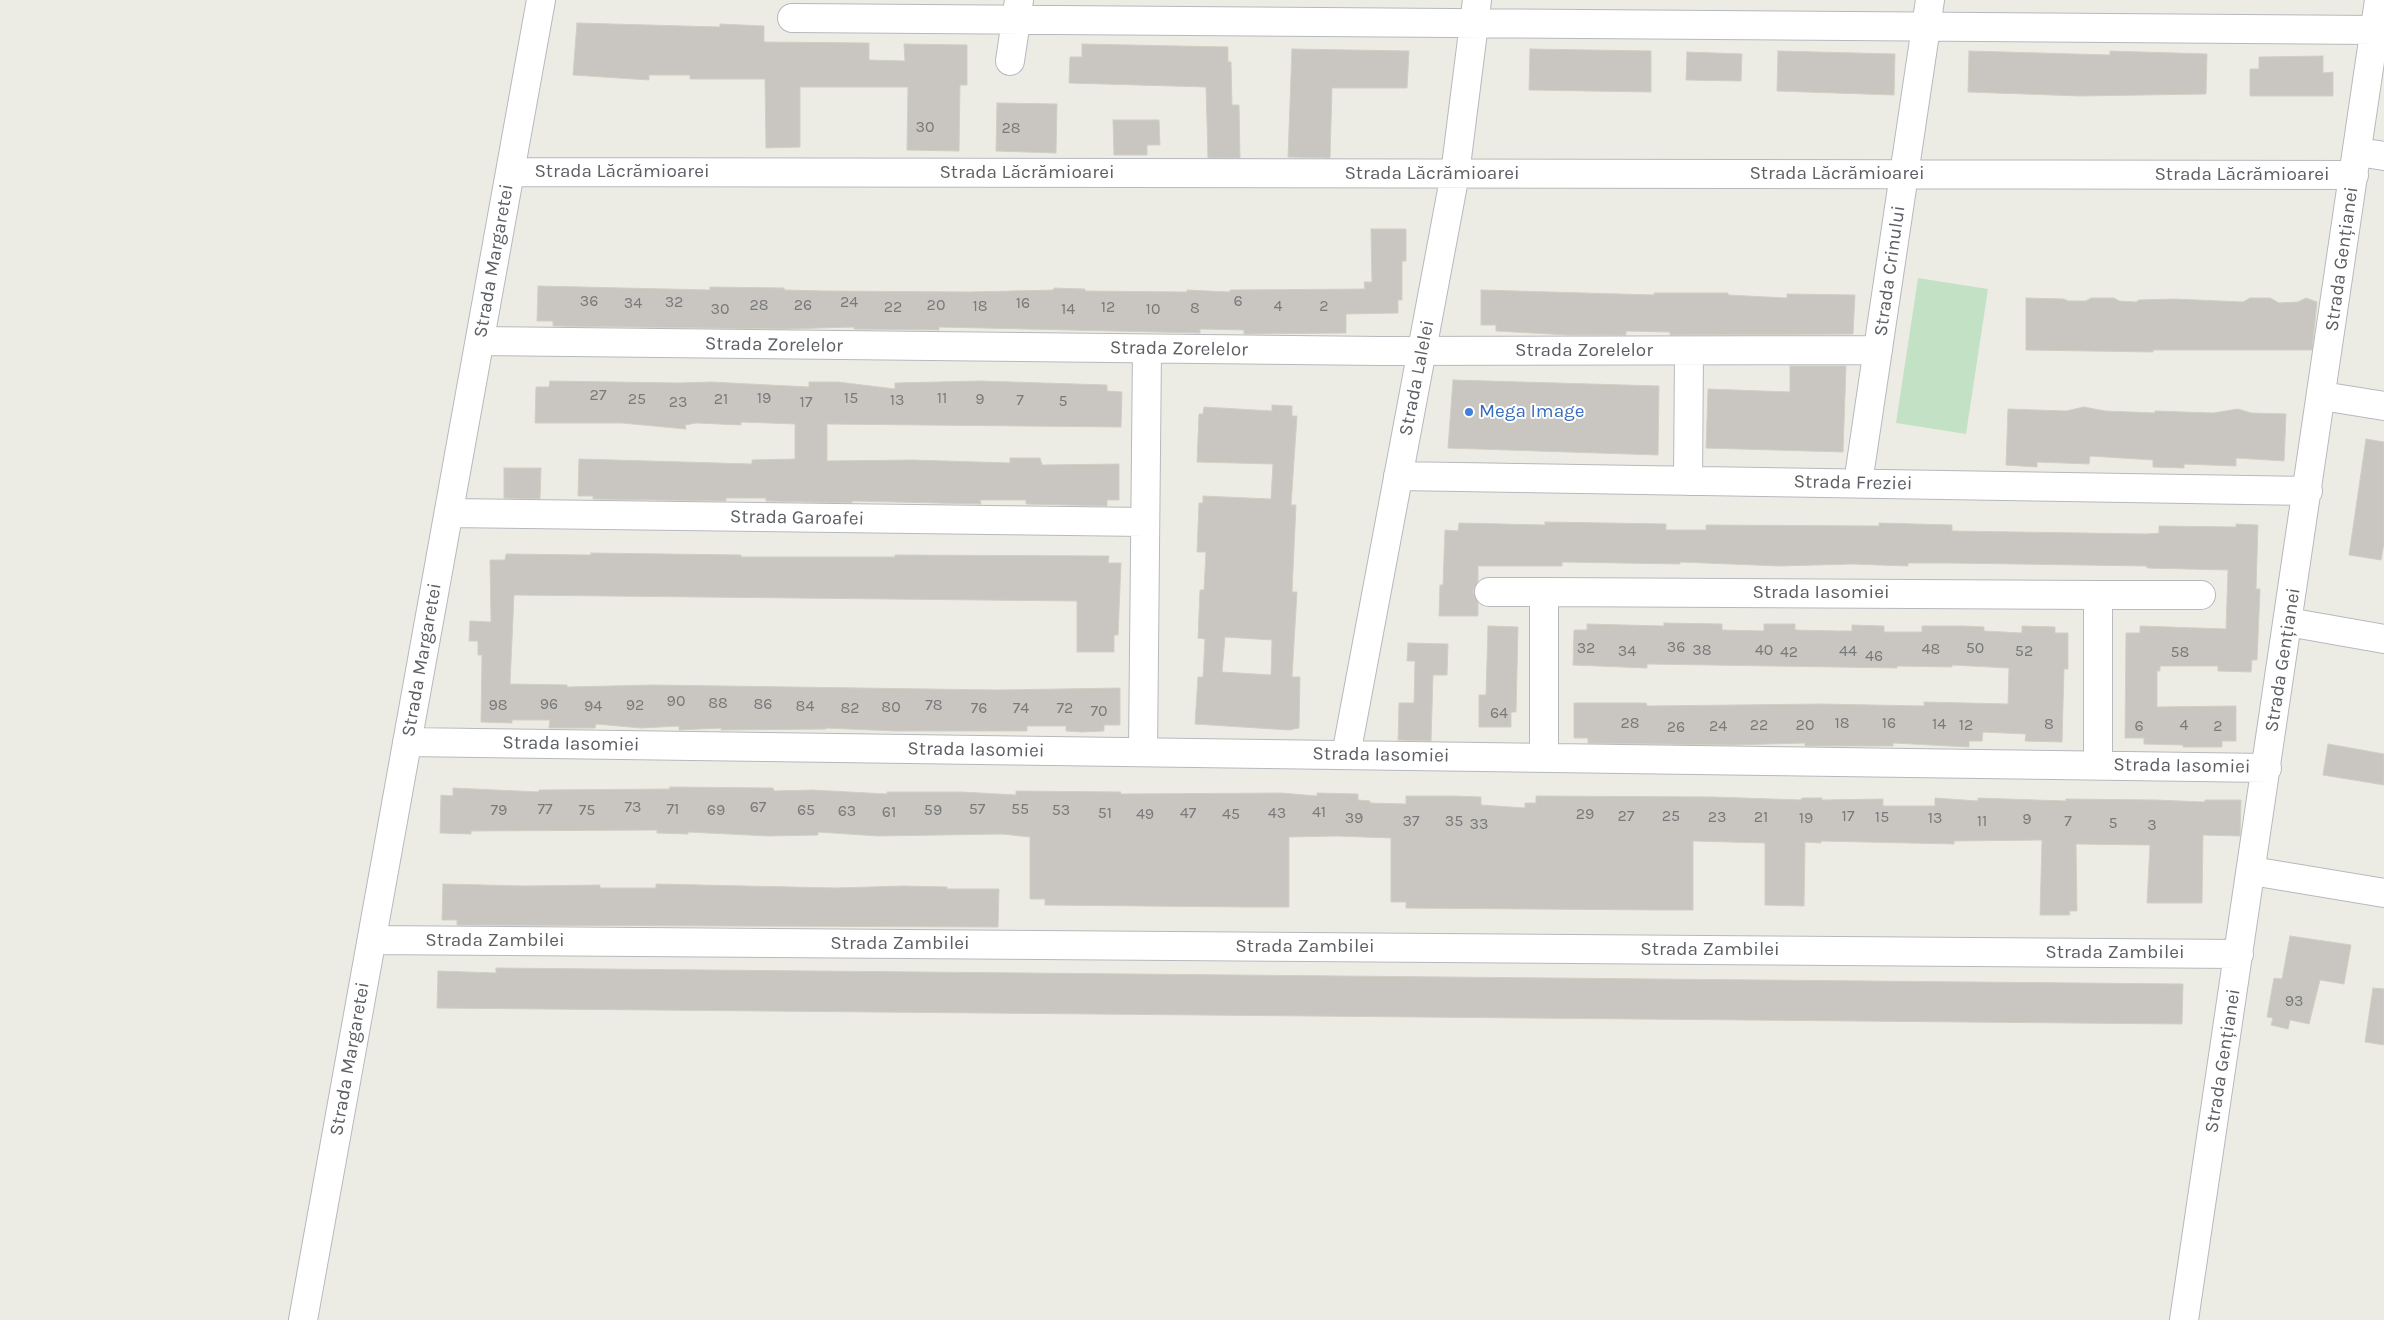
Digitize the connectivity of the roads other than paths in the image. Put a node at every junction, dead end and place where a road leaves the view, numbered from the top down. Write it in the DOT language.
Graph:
graph roads {
  1 [pos="541,0"];
  2 [pos="2379,0"];
  3 [pos="1017,10"];
  4 [pos="1476,12"];
  5 [pos="1928,13"];
  6 [pos="792,18"];
  7 [pos="2375,30"];
  8 [pos="1010,61"];
  9 [pos="2384,156"];
  10 [pos="2356,164"];
  11 [pos="510,172"];
  12 [pos="1455,174"];
  13 [pos="1904,174"];
  14 [pos="480,341"];
  15 [pos="1147,349"];
  16 [pos="1878,350"];
  17 [pos="1422,351"];
  18 [pos="1689,351"];
  19 [pos="2322,396"];
  20 [pos="2384,406"];
  21 [pos="1398,476"];
  22 [pos="1688,481"];
  23 [pos="1858,483"];
  24 [pos="2308,491"];
  25 [pos="449,513"];
  26 [pos="1145,522"];
  27 [pos="1490,592"];
  28 [pos="1544,592"];
  29 [pos="2098,595"];
  30 [pos="2200,595"];
  31 [pos="2288,622"];
  32 [pos="2384,639"];
  33 [pos="407,742"];
  34 [pos="1143,752"];
  35 [pos="1346,755"];
  36 [pos="1544,758"];
  37 [pos="2098,765"];
  38 [pos="2267,768"];
  39 [pos="2252,871"];
  40 [pos="2384,893"];
  41 [pos="372,940"];
  42 [pos="2239,954"];
  43 [pos="303,1320"];
  44 [pos="2184,1320"];
  1 -- 11 [label="street, Strada Margaretei"];
  2 -- 7 [label="street, Strada Gențianei"];
  3 -- 4 [label="street"];
  3 -- 6 [label="street"];
  3 -- 8 [label="street"];
  4 -- 5 [label="street"];
  4 -- 12 [label="street, Strada Lalelei"];
  5 -- 7 [label="street"];
  5 -- 13 [label="street, Strada Crinului"];
  7 -- 10 [label="street, Strada Gențianei"];
  9 -- 10 [label="street, Strada Lăcrămioarei"];
  10 -- 13 [label="street, Strada Lăcrămioarei"];
  10 -- 19 [label="street, Strada Gențianei"];
  11 -- 12 [label="street, Strada Lăcrămioarei"];
  11 -- 14 [label="street, Strada Margaretei"];
  12 -- 13 [label="street, Strada Lăcrămioarei"];
  12 -- 17 [label="street, Strada Lalelei"];
  13 -- 16 [label="street, Strada Crinului"];
  14 -- 15 [label="street, Strada Zorelelor"];
  14 -- 25 [label="street, Strada Margaretei"];
  15 -- 17 [label="street, Strada Zorelelor"];
  15 -- 26 [label="street"];
  16 -- 18 [label="street, Strada Zorelelor"];
  16 -- 23 [label="street, Strada Crinului"];
  17 -- 18 [label="street, Strada Zorelelor"];
  17 -- 21 [label="street, Strada Lalelei"];
  18 -- 22 [label="street"];
  19 -- 20 [label="street"];
  19 -- 24 [label="street, Strada Gențianei"];
  21 -- 22 [label="street, Strada Freziei"];
  21 -- 35 [label="street, Strada Lalelei"];
  22 -- 23 [label="street, Strada Freziei"];
  23 -- 24 [label="street, Strada Freziei"];
  24 -- 31 [label="street, Strada Gențianei"];
  25 -- 26 [label="street, Strada Garoafei"];
  25 -- 33 [label="street, Strada Margaretei"];
  26 -- 34 [label="street"];
  27 -- 28 [label="street, Strada Iasomiei"];
  28 -- 29 [label="street, Strada Iasomiei"];
  28 -- 36 [label="street"];
  29 -- 30 [label="street, Strada Iasomiei"];
  29 -- 37 [label="street, Strada Iasomiei"];
  31 -- 32 [label="street"];
  31 -- 38 [label="street, Strada Gențianei"];
  33 -- 34 [label="street, Strada Iasomiei"];
  33 -- 41 [label="street, Strada Margaretei"];
  34 -- 35 [label="street, Strada Iasomiei"];
  35 -- 36 [label="street, Strada Iasomiei"];
  36 -- 37 [label="street, Strada Iasomiei"];
  37 -- 38 [label="street, Strada Iasomiei"];
  38 -- 39 [label="street, Strada Gențianei"];
  39 -- 40 [label="street"];
  39 -- 42 [label="street, Strada Gențianei"];
  41 -- 42 [label="street, Strada Zambilei"];
  41 -- 43 [label="street, Strada Margaretei"];
  42 -- 44 [label="street, Strada Gențianei"];
}
